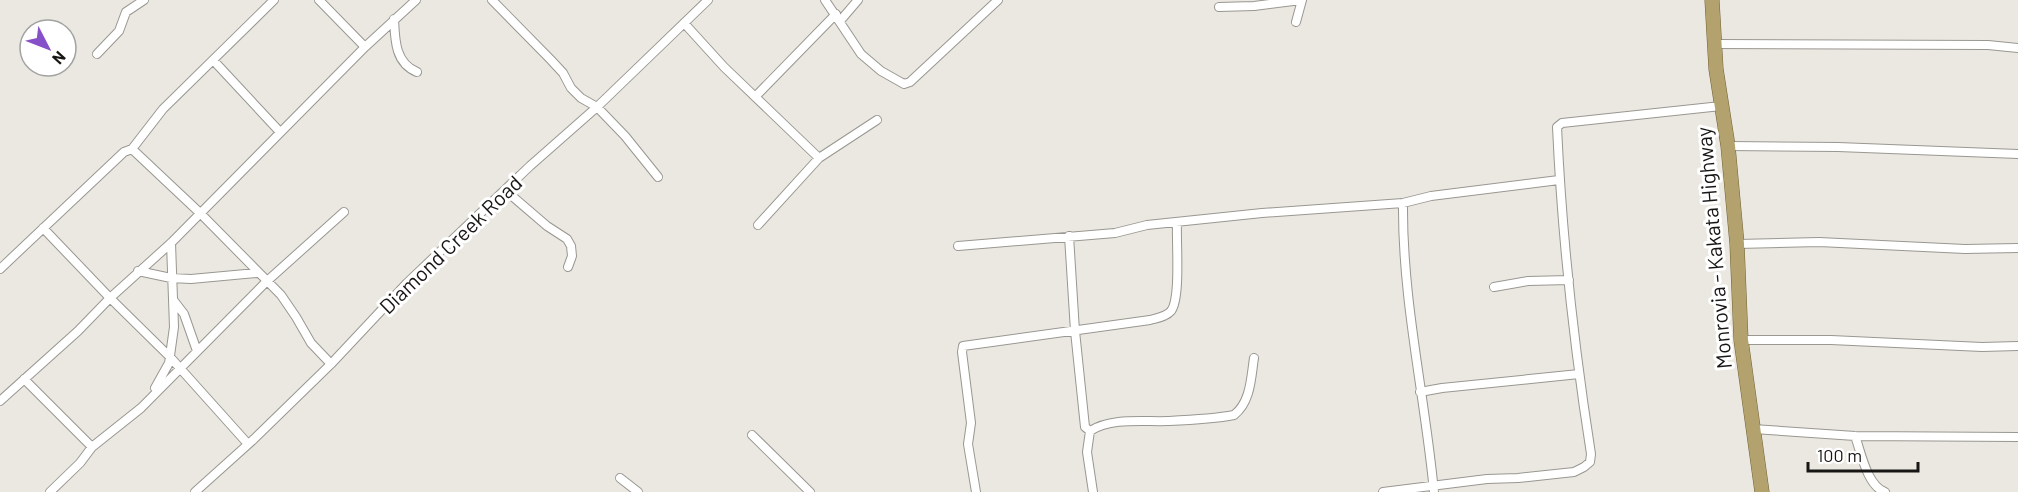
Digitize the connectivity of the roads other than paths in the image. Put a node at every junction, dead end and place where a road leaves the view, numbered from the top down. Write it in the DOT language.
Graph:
graph roads {
  1 [pos="144,0"];
  2 [pos="274,0"];
  3 [pos="319,0"];
  4 [pos="416,0"];
  5 [pos="492,0"];
  6 [pos="708,0"];
  7 [pos="825,0"];
  8 [pos="858,0"];
  9 [pos="998,0"];
  10 [pos="1301,0"];
  11 [pos="1712,0"];
  12 [pos="1219,7"];
  13 [pos="838,17"];
  14 [pos="394,19"];
  15 [pos="1296,22"];
  16 [pos="684,23"];
  17 [pos="1716,44"];
  18 [pos="365,47"];
  19 [pos="2018,48"];
  20 [pos="97,54"];
  21 [pos="213,60"];
  22 [pos="417,72"];
  23 [pos="755,97"];
  24 [pos="1721,106"];
  25 [pos="597,107"];
  26 [pos="876,120"];
  27 [pos="280,132"];
  28 [pos="1728,146"];
  29 [pos="132,149"];
  30 [pos="2018,154"];
  31 [pos="819,158"];
  32 [pos="657,177"];
  33 [pos="1559,180"];
  34 [pos="505,190"];
  35 [pos="1403,203"];
  36 [pos="344,212"];
  37 [pos="200,213"];
  38 [pos="1177,223"];
  39 [pos="759,225"];
  40 [pos="43,228"];
  41 [pos="1069,236"];
  42 [pos="171,243"];
  43 [pos="1737,244"];
  44 [pos="958,246"];
  45 [pos="2018,249"];
  46 [pos="568,267"];
  47 [pos="0,269"];
  48 [pos="138,271"];
  49 [pos="257,273"];
  50 [pos="171,278"];
  51 [pos="1569,280"];
  52 [pos="266,282"];
  53 [pos="1494,287"];
  54 [pos="110,297"];
  55 [pos="174,300"];
  56 [pos="1075,331"];
  57 [pos="1741,340"];
  58 [pos="2018,346"];
  59 [pos="197,351"];
  60 [pos="170,357"];
  61 [pos="1254,358"];
  62 [pos="331,364"];
  63 [pos="179,369"];
  64 [pos="1579,374"];
  65 [pos="24,380"];
  66 [pos="1420,392"];
  67 [pos="0,401"];
  68 [pos="141,408"];
  69 [pos="1753,429"];
  70 [pos="1090,432"];
  71 [pos="753,435"];
  72 [pos="1855,436"];
  73 [pos="2018,437"];
  74 [pos="248,444"];
  75 [pos="92,447"];
  76 [pos="620,478"];
  77 [pos="1434,489"];
  78 [pos="50,492"];
  79 [pos="195,492"];
  80 [pos="638,492"];
  81 [pos="810,492"];
  82 [pos="976,492"];
  83 [pos="1093,492"];
  84 [pos="1383,492"];
  85 [pos="1762,492"];
  86 [pos="1885,492"];
  1 -- 20 [label="street"];
  2 -- 21 [label="street"];
  3 -- 18 [label="street"];
  4 -- 14 [label="street"];
  5 -- 25 [label="street"];
  6 -- 16 [label="street, Diamond Creek Road"];
  7 -- 13 [label="street"];
  8 -- 13 [label="street"];
  9 -- 13 [label="street"];
  10 -- 12 [label="street"];
  10 -- 15 [label="street"];
  11 -- 17 [label="highway, Monrovia - Kakata Highway"];
  13 -- 23 [label="street"];
  14 -- 18 [label="street"];
  14 -- 22 [label="street"];
  16 -- 23 [label="street"];
  16 -- 25 [label="street, Diamond Creek Road"];
  17 -- 19 [label="street"];
  17 -- 24 [label="highway, Monrovia - Kakata Highway"];
  18 -- 27 [label="street"];
  21 -- 27 [label="street"];
  21 -- 29 [label="street"];
  23 -- 31 [label="street"];
  24 -- 28 [label="highway, Monrovia - Kakata Highway"];
  24 -- 33 [label="street"];
  25 -- 32 [label="street"];
  25 -- 34 [label="street, Diamond Creek Road"];
  26 -- 31 [label="street"];
  27 -- 37 [label="street"];
  28 -- 30 [label="street"];
  28 -- 43 [label="highway, Monrovia - Kakata Highway"];
  29 -- 37 [label="street"];
  29 -- 40 [label="street"];
  31 -- 39 [label="street"];
  33 -- 35 [label="street"];
  33 -- 51 [label="street"];
  34 -- 46 [label="street"];
  34 -- 62 [label="street, Diamond Creek Road"];
  35 -- 38 [label="street"];
  35 -- 66 [label="street"];
  36 -- 52 [label="street"];
  37 -- 42 [label="street"];
  37 -- 49 [label="street"];
  38 -- 41 [label="street"];
  38 -- 56 [label="street"];
  40 -- 47 [label="street"];
  40 -- 54 [label="street"];
  41 -- 44 [label="street"];
  41 -- 56 [label="street"];
  42 -- 48 [label="street"];
  42 -- 50 [label="street"];
  43 -- 45 [label="street"];
  43 -- 57 [label="highway, Monrovia - Kakata Highway"];
  48 -- 50 [label="street"];
  48 -- 54 [label="street"];
  49 -- 50 [label="street"];
  49 -- 52 [label="street"];
  50 -- 55 [label="street"];
  51 -- 53 [label="street"];
  51 -- 64 [label="street"];
  52 -- 59 [label="street"];
  52 -- 62 [label="street"];
  54 -- 60 [label="street"];
  54 -- 65 [label="street"];
  55 -- 59 [label="street"];
  55 -- 60 [label="street"];
  56 -- 70 [label="street"];
  56 -- 82 [label="street"];
  57 -- 58 [label="street"];
  57 -- 69 [label="highway, Monrovia - Kakata Highway"];
  59 -- 63 [label="street"];
  60 -- 63 [label="street"];
  60 -- 68 [label="street"];
  61 -- 70 [label="street"];
  62 -- 74 [label="street, Diamond Creek Road"];
  63 -- 68 [label="street"];
  63 -- 74 [label="street"];
  64 -- 66 [label="street"];
  64 -- 77 [label="street"];
  65 -- 67 [label="street"];
  65 -- 75 [label="street"];
  66 -- 77 [label="street"];
  68 -- 75 [label="street"];
  69 -- 72 [label="street"];
  69 -- 85 [label="highway, Monrovia - Kakata Highway"];
  70 -- 83 [label="street"];
  71 -- 81 [label="street"];
  72 -- 73 [label="street"];
  72 -- 86 [label="street"];
  74 -- 79 [label="street, Diamond Creek Road"];
  75 -- 78 [label="street"];
  76 -- 80 [label="street"];
  77 -- 84 [label="street"];
}
